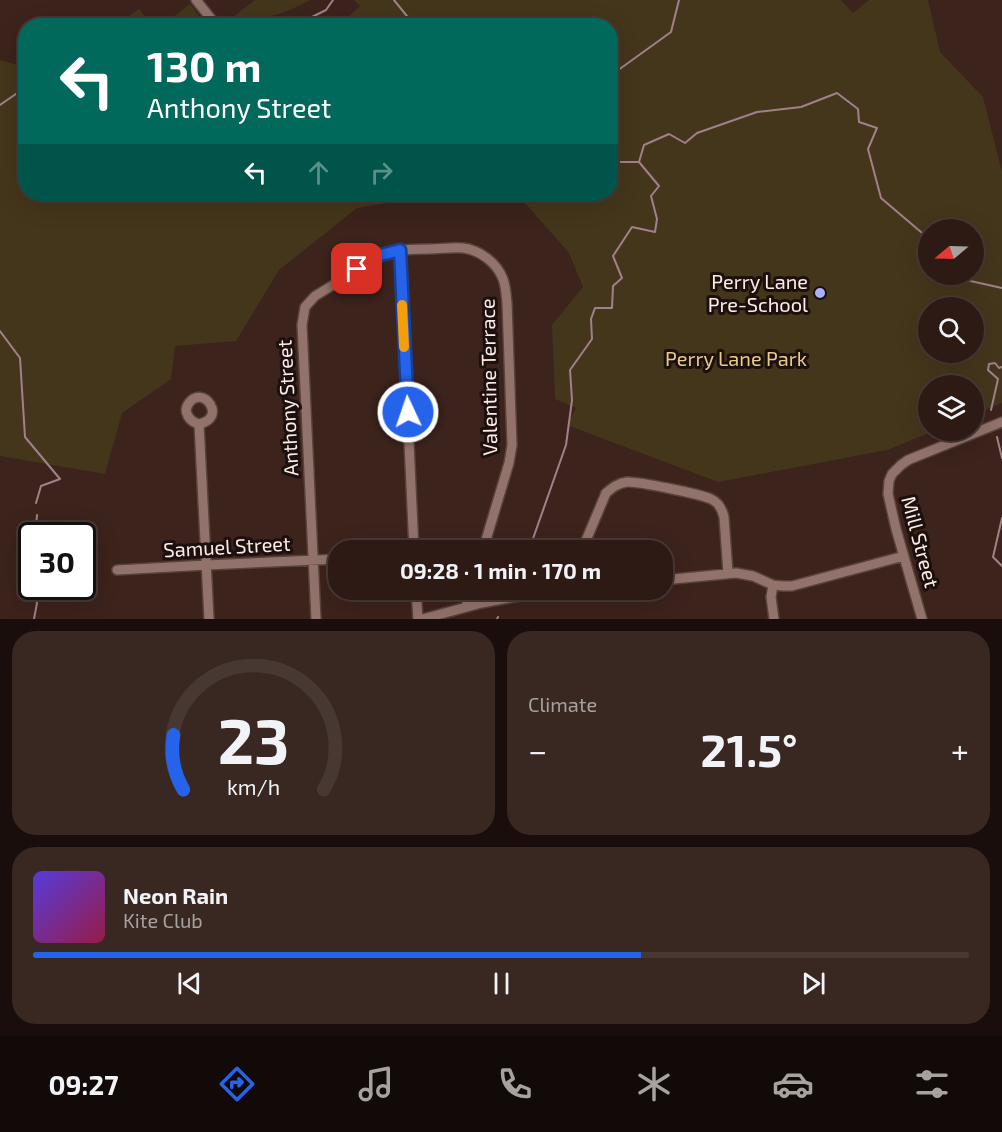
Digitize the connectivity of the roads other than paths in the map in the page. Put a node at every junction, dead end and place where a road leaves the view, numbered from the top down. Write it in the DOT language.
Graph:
graph roads {
  1 [pos="196,0"];
  2 [pos="211,18"];
  3 [pos="400,250"];
  4 [pos="1002,422"];
  5 [pos="200,424"];
  6 [pos="414,540"];
  7 [pos="486,540"];
  8 [pos="586,540"];
  9 [pos="904,556"];
  10 [pos="328,559"];
  11 [pos="313,560"];
  12 [pos="207,565"];
  13 [pos="117,570"];
  14 [pos="728,573"];
  15 [pos="673,579"];
  16 [pos="773,585"];
  17 [pos="417,600"];
  18 [pos="468,600"];
  19 [pos="498,600"];
  20 [pos="466,607"];
  21 [pos="209,619"];
  22 [pos="316,619"];
  23 [pos="420,619"];
  24 [pos="774,619"];
  25 [pos="922,619"];
  1 -- 2 [label="street"];
  3 -- 6 [label="street"];
  3 -- 7 [label="street, Valentine Terrace"];
  3 -- 11 [label="street, Anthony Street"];
  4 -- 9 [label="street, Mill Street"];
  5 -- 12 [label="street"];
  8 -- 14 [label="street"];
  9 -- 16 [label="street"];
  9 -- 25 [label="street, Mill Street"];
  10 -- 11 [label="street, Samuel Street"];
  11 -- 12 [label="street, Samuel Street"];
  11 -- 22 [label="street, Anthony Street"];
  12 -- 13 [label="street, Samuel Street"];
  12 -- 21 [label="street"];
  14 -- 15 [label="street"];
  14 -- 16 [label="street"];
  16 -- 24 [label="street"];
  17 -- 23 [label="street"];
  18 -- 20 [label="street"];
  19 -- 20 [label="street"];
  20 -- 23 [label="street"];
}
